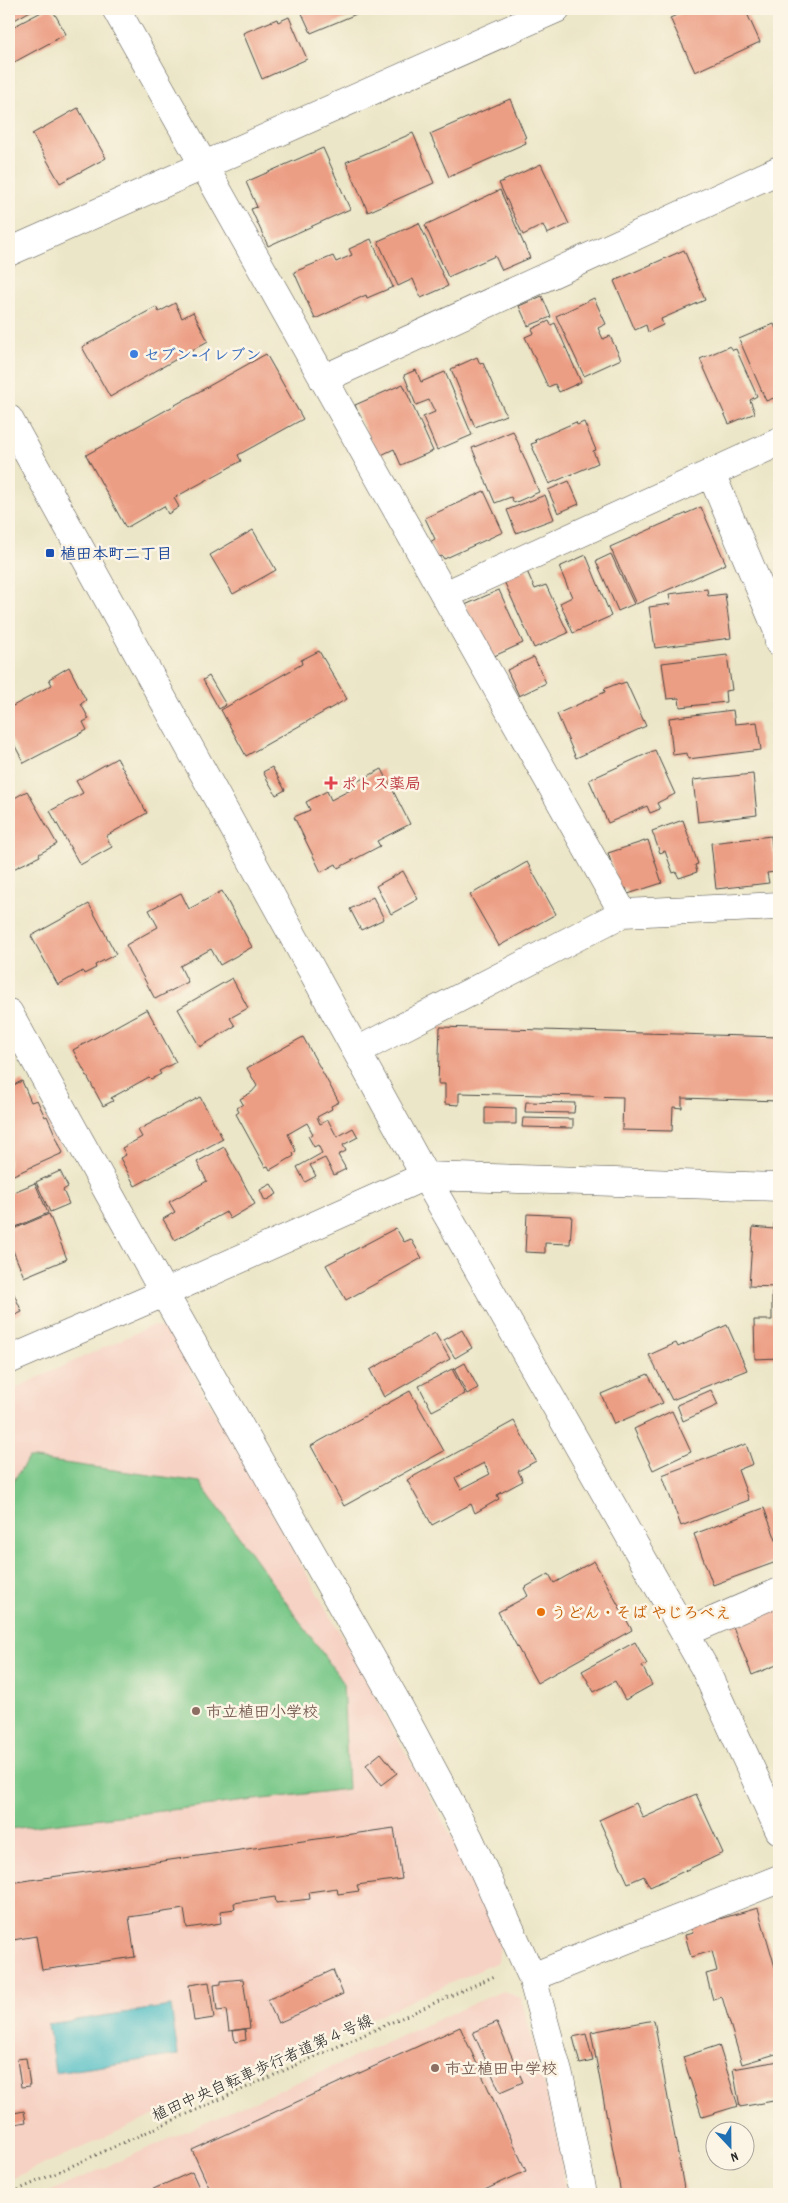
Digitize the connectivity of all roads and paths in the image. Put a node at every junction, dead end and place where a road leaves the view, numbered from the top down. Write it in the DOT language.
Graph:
graph roads {
  1 [pos="116,9"];
  2 [pos="556,9"];
  3 [pos="204,165"];
  4 [pos="779,170"];
  5 [pos="9,252"];
  6 [pos="324,379"];
  7 [pos="9,419"];
  8 [pos="779,442"];
  9 [pos="711,473"];
  10 [pos="445,595"];
  11 [pos="779,643"];
  12 [pos="779,906"];
  13 [pos="623,913"];
  14 [pos="9,1013"];
  15 [pos="17,1048"];
  16 [pos="357,1052"];
  17 [pos="425,1176"];
  18 [pos="779,1187"];
  19 [pos="164,1293"];
  20 [pos="9,1360"];
  21 [pos="779,1592"];
  22 [pos="685,1633"];
  23 [pos="779,1830"];
  24 [pos="779,1879"];
  25 [pos="528,1969"];
  26 [pos="9,2194"];
  27 [pos="583,2194"];
  1 -- 3 [label="street"];
  2 -- 3 [label="street"];
  3 -- 5 [label="street"];
  3 -- 6 [label="street"];
  4 -- 6 [label="street"];
  6 -- 10 [label="street"];
  7 -- 16 [label="street"];
  8 -- 9 [label="street"];
  9 -- 10 [label="street"];
  9 -- 11 [label="street"];
  10 -- 13 [label="street"];
  12 -- 13 [label="street"];
  13 -- 16 [label="street"];
  14 -- 15 [label="street"];
  15 -- 19 [label="street"];
  16 -- 17 [label="street"];
  17 -- 18 [label="street"];
  17 -- 19 [label="street"];
  17 -- 22 [label="street"];
  19 -- 20 [label="street"];
  19 -- 25 [label="street"];
  21 -- 22 [label="street"];
  22 -- 23 [label="street"];
  24 -- 25 [label="street"];
  25 -- 26 [label="path, 植田中央自転車歩行者道第４号線"];
  25 -- 27 [label="street"];
}
